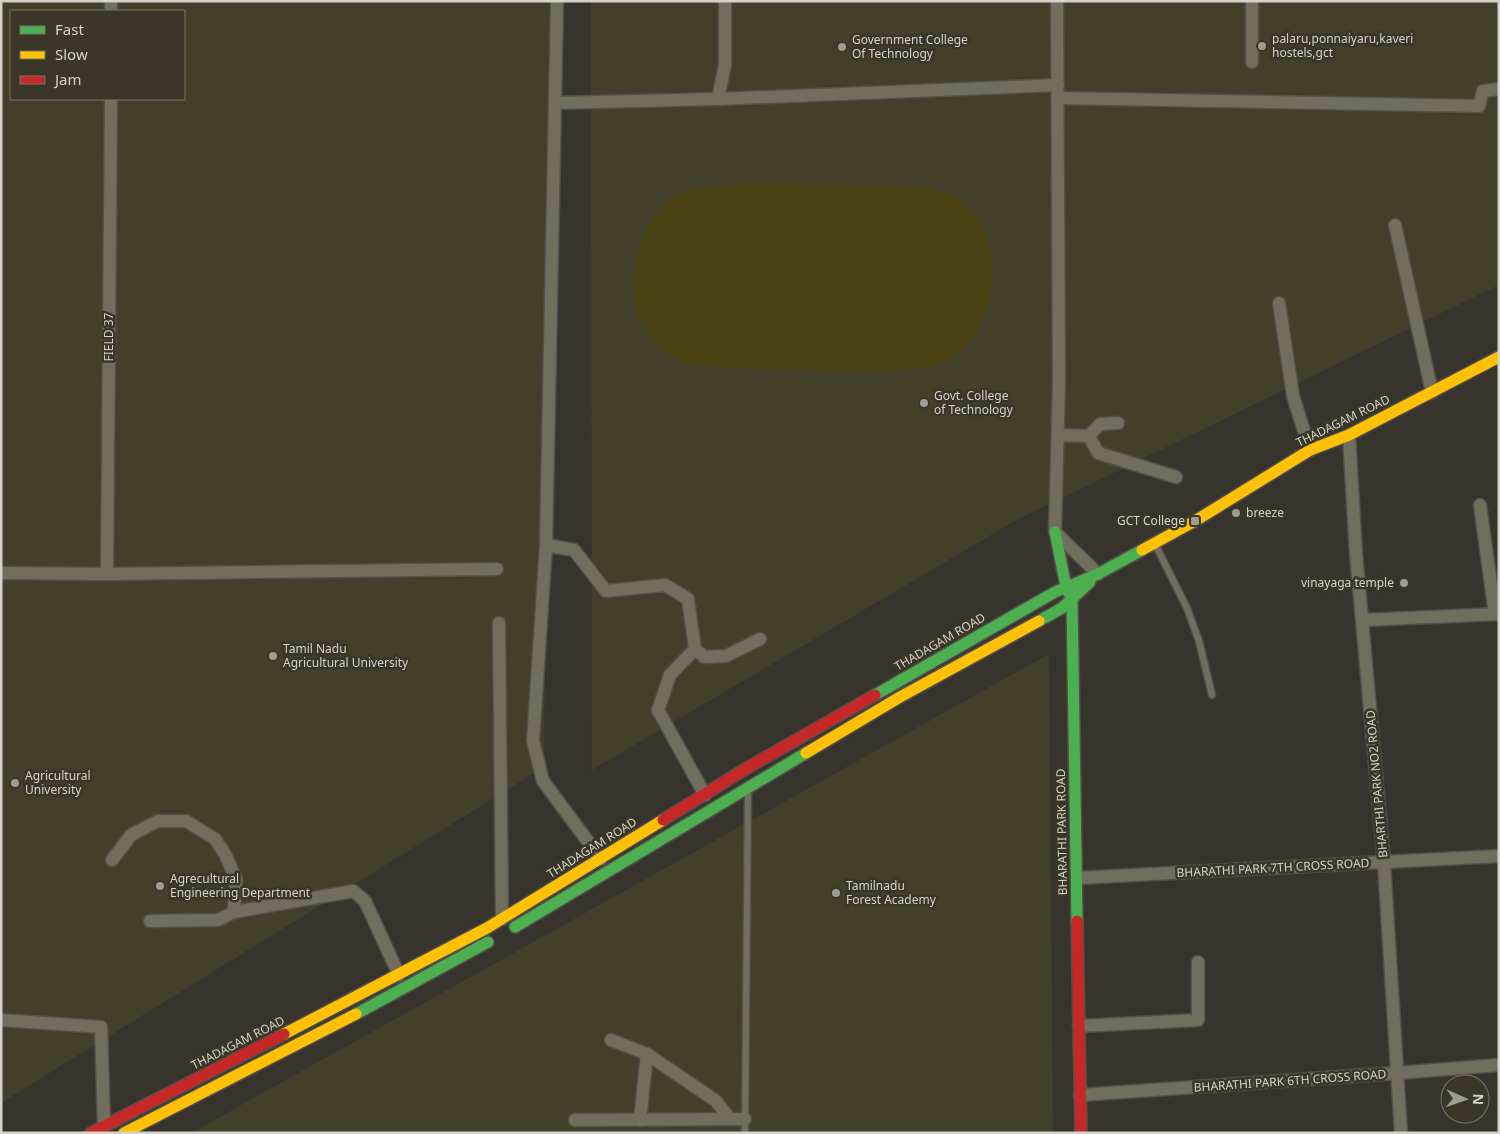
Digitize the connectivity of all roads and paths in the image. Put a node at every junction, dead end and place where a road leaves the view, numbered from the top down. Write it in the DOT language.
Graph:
graph roads {
  1 [pos="557,1"];
  2 [pos="725,1"];
  3 [pos="1057,1"];
  4 [pos="1252,1"];
  5 [pos="1252,62"];
  6 [pos="1058,85"];
  7 [pos="1499,89"];
  8 [pos="1058,98"];
  9 [pos="718,99"];
  10 [pos="111,100"];
  11 [pos="555,102"];
  12 [pos="1395,225"];
  13 [pos="1279,304"];
  14 [pos="1499,357"];
  15 [pos="1432,392"];
  16 [pos="1118,423"];
  17 [pos="1058,435"];
  18 [pos="1348,435"];
  19 [pos="1090,436"];
  20 [pos="1310,450"];
  21 [pos="1176,477"];
  22 [pos="1480,505"];
  23 [pos="1055,532"];
  24 [pos="1155,543"];
  25 [pos="546,545"];
  26 [pos="497,569"];
  27 [pos="1,573"];
  28 [pos="107,574"];
  29 [pos="1098,574"];
  30 [pos="1066,587"];
  31 [pos="1072,600"];
  32 [pos="1497,614"];
  33 [pos="1363,620"];
  34 [pos="499,623"];
  35 [pos="760,639"];
  36 [pos="695,650"];
  37 [pos="1212,694"];
  38 [pos="748,787"];
  39 [pos="705,794"];
  40 [pos="1499,856"];
  41 [pos="601,859"];
  42 [pos="112,860"];
  43 [pos="1384,863"];
  44 [pos="1077,878"];
  45 [pos="234,912"];
  46 [pos="502,919"];
  47 [pos="150,921"];
  48 [pos="1198,962"];
  49 [pos="400,975"];
  50 [pos="1,1020"];
  51 [pos="1079,1026"];
  52 [pos="611,1040"];
  53 [pos="647,1054"];
  54 [pos="1499,1065"];
  55 [pos="1397,1073"];
  56 [pos="1080,1095"];
  57 [pos="730,1119"];
  58 [pos="745,1119"];
  59 [pos="575,1120"];
  60 [pos="640,1120"];
  61 [pos="104,1126"];
  62 [pos="92,1133"];
  63 [pos="124,1133"];
  64 [pos="745,1133"];
  65 [pos="1081,1133"];
  66 [pos="1401,1133"];
  1 -- 11 [label="street"];
  2 -- 9 [label="street"];
  3 -- 6 [label="street"];
  4 -- 5 [label="street"];
  6 -- 8 [label="street"];
  6 -- 9 [label="street"];
  7 -- 8 [label="street"];
  8 -- 17 [label="street"];
  9 -- 11 [label="street"];
  10 -- 28 [label="street, FIELD 37"];
  11 -- 25 [label="street"];
  12 -- 15 [label="street"];
  13 -- 20 [label="street"];
  14 -- 15 [label="main road, THADAGAM ROAD"];
  15 -- 18 [label="main road, THADAGAM ROAD"];
  16 -- 19 [label="street"];
  17 -- 19 [label="street"];
  17 -- 23 [label="street"];
  18 -- 20 [label="main road, THADAGAM ROAD"];
  18 -- 33 [label="street, BHARTHI PARK NO2 ROAD"];
  19 -- 21 [label="street"];
  20 -- 24 [label="main road, THADAGAM ROAD"];
  22 -- 32 [label="street"];
  23 -- 29 [label="street"];
  23 -- 30 [label="main road, BHARATHI PARK ROAD"];
  24 -- 29 [label="main road, THADAGAM ROAD"];
  24 -- 37 [label="lane"];
  25 -- 36 [label="street"];
  25 -- 41 [label="street"];
  26 -- 28 [label="street"];
  27 -- 28 [label="street"];
  29 -- 30 [label="main road, THADAGAM ROAD"];
  29 -- 31 [label="main road, THADAGAM ROAD"];
  30 -- 31 [label="main road, BHARATHI PARK ROAD"];
  30 -- 39 [label="main road, THADAGAM ROAD"];
  31 -- 38 [label="main road, THADAGAM ROAD"];
  31 -- 44 [label="main road, BHARATHI PARK ROAD"];
  32 -- 33 [label="street"];
  33 -- 43 [label="street, BHARTHI PARK NO2 ROAD"];
  34 -- 46 [label="street"];
  35 -- 36 [label="street"];
  36 -- 39 [label="street"];
  38 -- 58 [label="lane"];
  38 -- 63 [label="main road, THADAGAM ROAD"];
  39 -- 41 [label="main road, THADAGAM ROAD"];
  40 -- 43 [label="street, BHARATHI PARK 7TH CROSS ROAD"];
  41 -- 46 [label="main road, THADAGAM ROAD"];
  42 -- 45 [label="street"];
  43 -- 44 [label="street, BHARATHI PARK 7TH CROSS ROAD"];
  43 -- 55 [label="street, BHARTHI PARK NO2 ROAD"];
  44 -- 51 [label="main road, BHARATHI PARK ROAD"];
  45 -- 47 [label="street"];
  45 -- 49 [label="street"];
  46 -- 49 [label="main road, THADAGAM ROAD"];
  48 -- 51 [label="street"];
  49 -- 61 [label="main road, THADAGAM ROAD"];
  50 -- 61 [label="street"];
  51 -- 56 [label="main road, BHARATHI PARK ROAD"];
  52 -- 53 [label="street"];
  53 -- 57 [label="street"];
  53 -- 60 [label="street"];
  54 -- 55 [label="street, BHARATHI PARK 6TH CROSS ROAD"];
  55 -- 56 [label="street, BHARATHI PARK 6TH CROSS ROAD"];
  55 -- 66 [label="street, BHARTHI PARK NO2 ROAD"];
  56 -- 65 [label="main road, BHARATHI PARK ROAD"];
  57 -- 58 [label="street"];
  57 -- 60 [label="street"];
  58 -- 64 [label="lane"];
  59 -- 60 [label="street"];
  61 -- 62 [label="main road, THADAGAM ROAD"];
}
